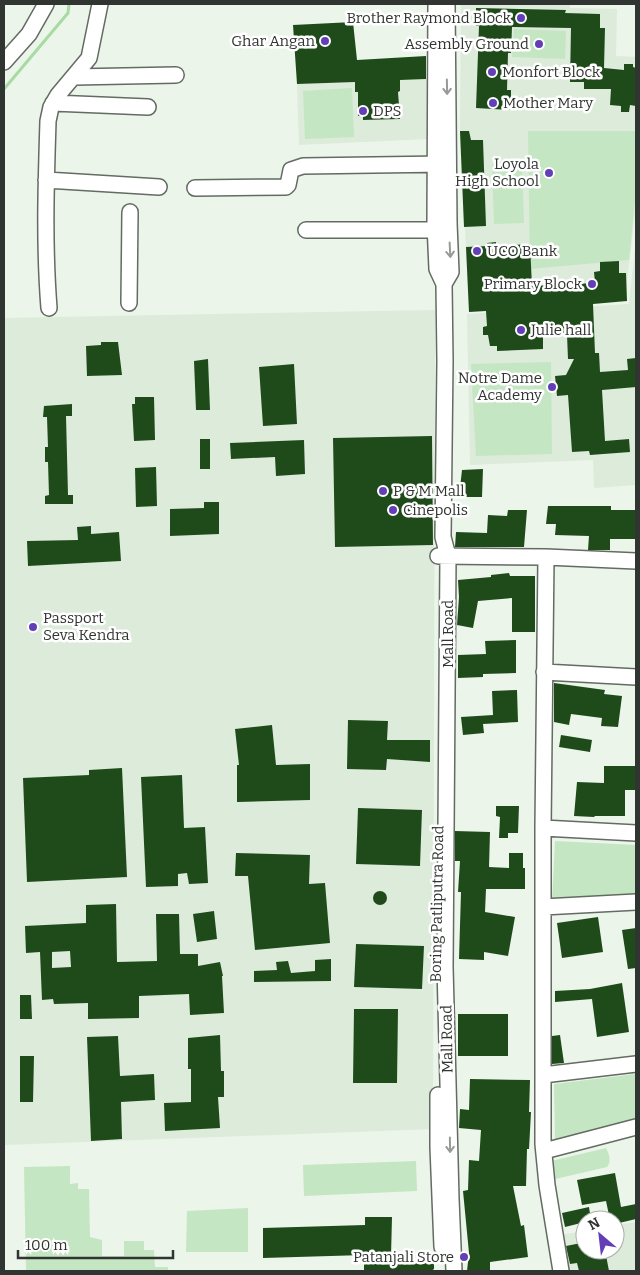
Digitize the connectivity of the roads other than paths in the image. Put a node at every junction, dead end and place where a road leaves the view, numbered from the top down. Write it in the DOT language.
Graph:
graph roads {
  1 [pos="46,4"];
  2 [pos="100,4"];
  3 [pos="436,4"];
  4 [pos="447,4"];
  5 [pos="442,49"];
  6 [pos="7,55"];
  7 [pos="176,75"];
  8 [pos="74,77"];
  9 [pos="53,103"];
  10 [pos="148,107"];
  11 [pos="442,164"];
  12 [pos="46,180"];
  13 [pos="159,187"];
  14 [pos="195,188"];
  15 [pos="130,212"];
  16 [pos="440,226"];
  17 [pos="306,230"];
  18 [pos="129,304"];
  19 [pos="49,308"];
  20 [pos="443,556"];
  21 [pos="546,557"];
  22 [pos="636,561"];
  23 [pos="544,672"];
  24 [pos="636,677"];
  25 [pos="543,828"];
  26 [pos="636,833"];
  27 [pos="636,902"];
  28 [pos="543,907"];
  29 [pos="636,1064"];
  30 [pos="543,1076"];
  31 [pos="636,1127"];
  32 [pos="544,1151"];
  33 [pos="445,1200"];
  34 [pos="444,1271"];
  35 [pos="454,1271"];
  36 [pos="561,1271"];
  1 -- 6 [label="street"];
  2 -- 8 [label="street"];
  3 -- 5 [label="street"];
  4 -- 5 [label="street"];
  5 -- 11 [label="street, Mall Road"];
  7 -- 8 [label="street"];
  8 -- 9 [label="street"];
  9 -- 10 [label="street"];
  9 -- 12 [label="street"];
  11 -- 14 [label="street"];
  11 -- 16 [label="street, Mall Road"];
  12 -- 13 [label="street"];
  12 -- 19 [label="street"];
  15 -- 18 [label="street"];
  16 -- 17 [label="street"];
  16 -- 20 [label="street, Mall Road"];
  20 -- 21 [label="street"];
  20 -- 33 [label="street, Mall Road"];
  21 -- 22 [label="street"];
  21 -- 23 [label="street"];
  23 -- 24 [label="street"];
  23 -- 25 [label="street"];
  25 -- 26 [label="street"];
  25 -- 28 [label="street"];
  27 -- 28 [label="street"];
  28 -- 30 [label="street"];
  29 -- 30 [label="street"];
  30 -- 32 [label="street"];
  31 -- 32 [label="street"];
  32 -- 36 [label="street"];
  33 -- 34 [label="street"];
  33 -- 35 [label="street, Mall Road"];
}
